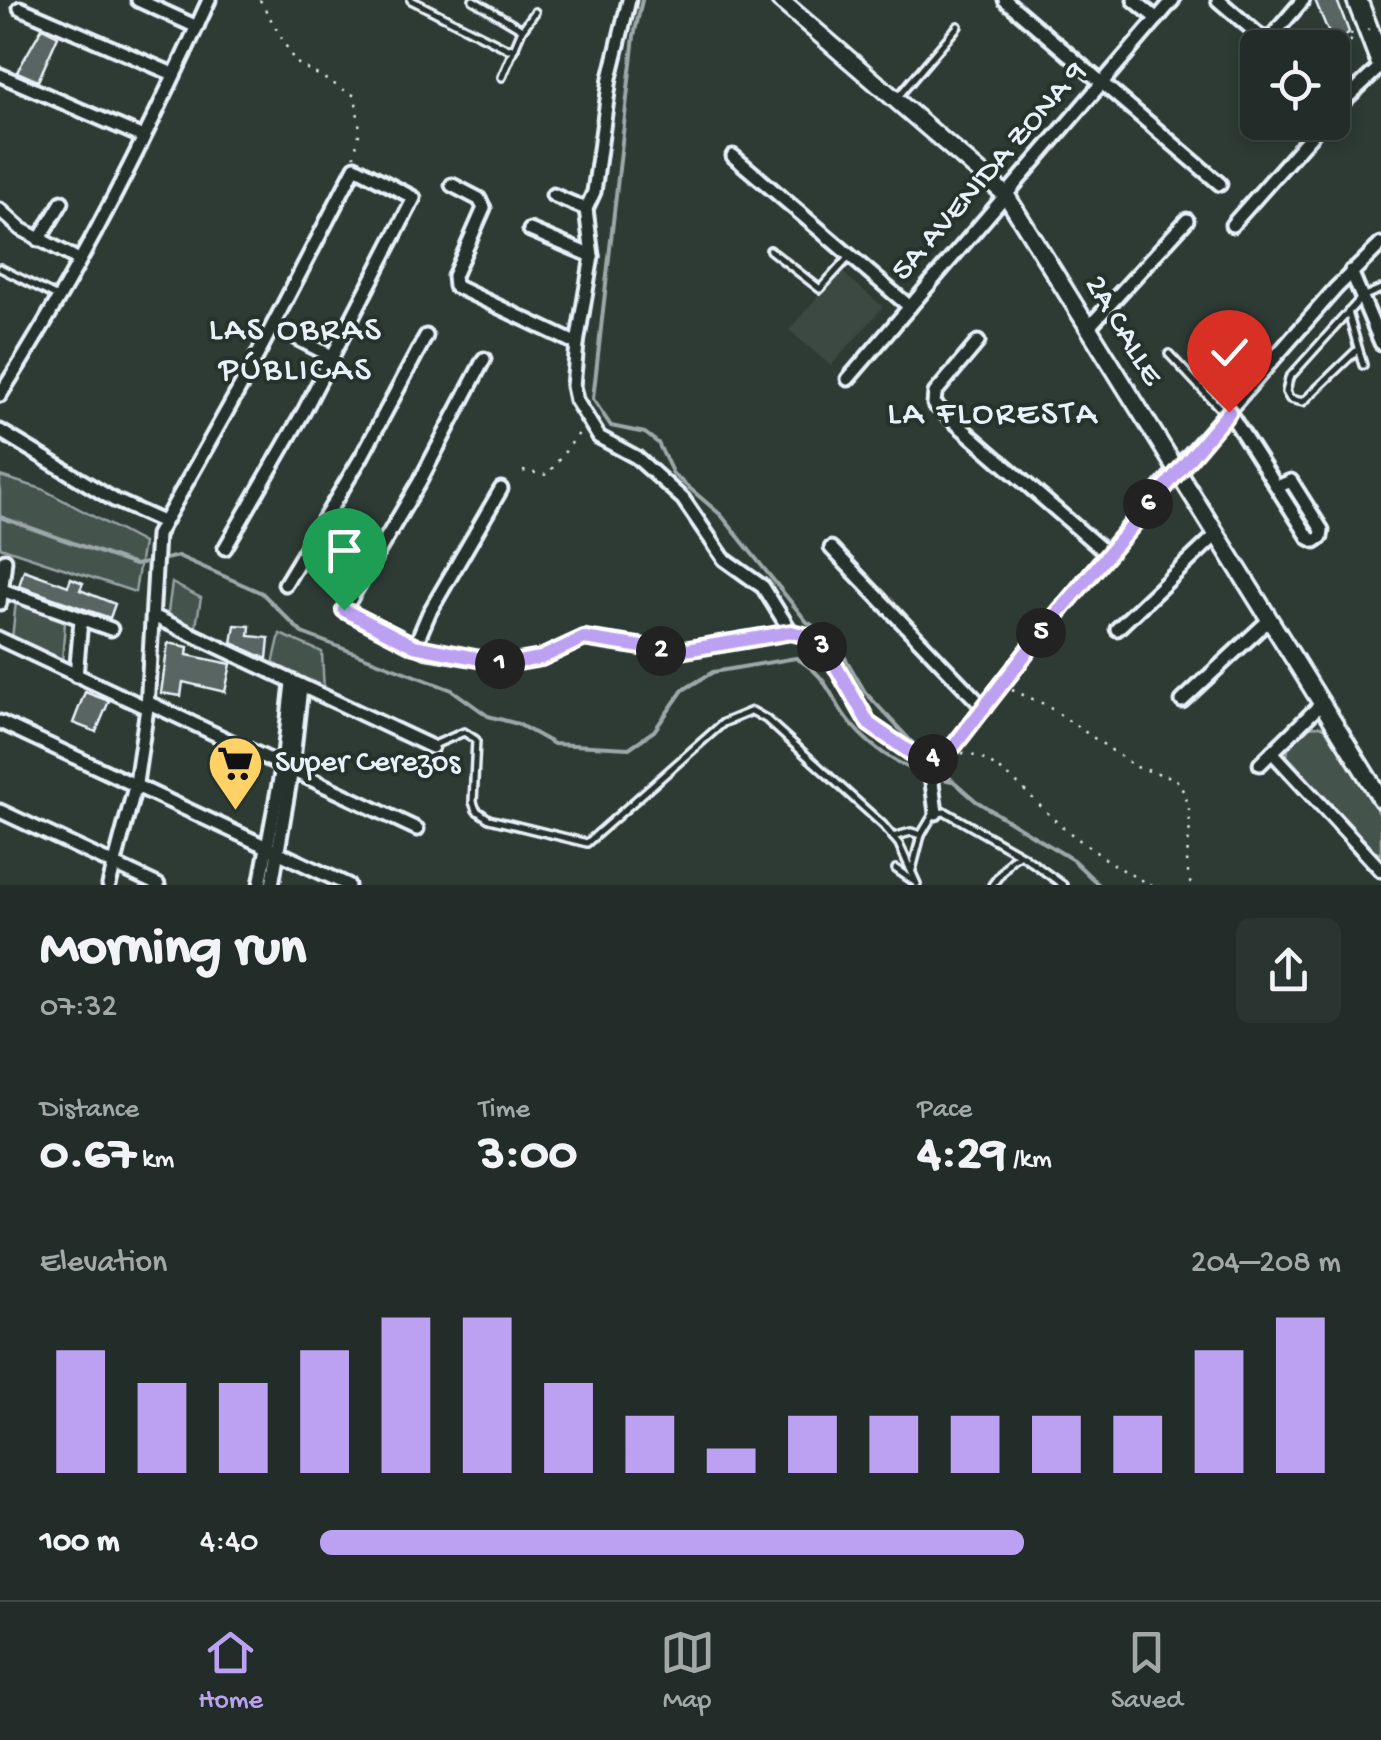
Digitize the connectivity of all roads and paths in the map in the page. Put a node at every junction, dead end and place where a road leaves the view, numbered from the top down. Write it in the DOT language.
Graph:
graph roads {
  1 [pos="138,0"];
  2 [pos="260,0"];
  3 [pos="410,0"];
  4 [pos="473,0"];
  5 [pos="629,0"];
  6 [pos="780,0"];
  7 [pos="1004,0"];
  8 [pos="1134,0"];
  9 [pos="1173,0"];
  10 [pos="1218,0"];
  11 [pos="1302,0"];
  12 [pos="1357,0"];
  13 [pos="1370,0"];
  14 [pos="205,1"];
  15 [pos="20,8"];
  16 [pos="535,12"];
  17 [pos="1157,20"];
  18 [pos="1360,24"];
  19 [pos="958,26"];
  20 [pos="197,27"];
  21 [pos="1381,27"];
  22 [pos="522,30"];
  23 [pos="1253,30"];
  24 [pos="1280,30"];
  25 [pos="514,48"];
  26 [pos="1381,64"];
  27 [pos="173,74"];
  28 [pos="0,75"];
  29 [pos="502,78"];
  30 [pos="1102,84"];
  31 [pos="1350,94"];
  32 [pos="895,100"];
  33 [pos="144,137"];
  34 [pos="1308,140"];
  35 [pos="733,156"];
  36 [pos="355,167"];
  37 [pos="452,184"];
  38 [pos="1220,184"];
  39 [pos="554,195"];
  40 [pos="1006,195"];
  41 [pos="62,202"];
  42 [pos="586,209"];
  43 [pos="0,210"];
  44 [pos="1186,220"];
  45 [pos="1232,225"];
  46 [pos="530,230"];
  47 [pos="39,240"];
  48 [pos="1381,244"];
  49 [pos="770,250"];
  50 [pos="850,255"];
  51 [pos="592,256"];
  52 [pos="77,260"];
  53 [pos="0,268"];
  54 [pos="1351,271"];
  55 [pos="1381,288"];
  56 [pos="1362,296"];
  57 [pos="56,297"];
  58 [pos="910,307"];
  59 [pos="1348,312"];
  60 [pos="273,326"];
  61 [pos="1088,328"];
  62 [pos="426,336"];
  63 [pos="978,342"];
  64 [pos="1381,343"];
  65 [pos="577,344"];
  66 [pos="1358,349"];
  67 [pos="1168,354"];
  68 [pos="332,357"];
  69 [pos="484,359"];
  70 [pos="1362,365"];
  71 [pos="848,379"];
  72 [pos="0,395"];
  73 [pos="1228,413"];
  74 [pos="588,424"];
  75 [pos="0,432"];
  76 [pos="523,470"];
  77 [pos="1177,473"];
  78 [pos="1277,487"];
  79 [pos="501,489"];
  80 [pos="162,522"];
  81 [pos="1216,536"];
  82 [pos="224,548"];
  83 [pos="831,548"];
  84 [pos="1107,554"];
  85 [pos="5,560"];
  86 [pos="285,584"];
  87 [pos="1,596"];
  88 [pos="155,617"];
  89 [pos="81,620"];
  90 [pos="1269,620"];
  91 [pos="111,629"];
  92 [pos="1116,629"];
  93 [pos="791,632"];
  94 [pos="0,639"];
  95 [pos="414,646"];
  96 [pos="76,676"];
  97 [pos="1003,684"];
  98 [pos="296,685"];
  99 [pos="1182,700"];
  100 [pos="1321,704"];
  101 [pos="147,705"];
  102 [pos="984,708"];
  103 [pos="0,722"];
  104 [pos="432,746"];
  105 [pos="1272,752"];
  106 [pos="934,758"];
  107 [pos="1260,764"];
  108 [pos="288,766"];
  109 [pos="136,784"];
  110 [pos="1381,800"];
  111 [pos="0,811"];
  112 [pos="936,813"];
  113 [pos="416,829"];
  114 [pos="920,835"];
  115 [pos="893,837"];
  116 [pos="274,850"];
  117 [pos="1020,855"];
  118 [pos="116,864"];
  119 [pos="896,869"];
  120 [pos="1381,870"];
  121 [pos="912,873"];
  122 [pos="918,884"];
  123 [pos="110,885"];
  124 [pos="158,885"];
  125 [pos="260,885"];
  126 [pos="272,885"];
  127 [pos="348,885"];
  128 [pos="992,885"];
  129 [pos="1063,885"];
  130 [pos="1151,885"];
  131 [pos="1191,885"];
  1 -- 20 [label="street"];
  2 -- 36 [label="path"];
  3 -- 25 [label="lane"];
  4 -- 22 [label="lane"];
  5 -- 42 [label="street"];
  6 -- 32 [label="street, 2A CALLE"];
  7 -- 30 [label="street"];
  8 -- 17 [label="street"];
  9 -- 17 [label="street, 5A AVENIDA ZONA 9"];
  10 -- 23 [label="street"];
  11 -- 24 [label="street"];
  12 -- 26 [label="main road"];
  13 -- 21 [label="main road"];
  14 -- 20 [label="street"];
  15 -- 27 [label="street"];
  16 -- 22 [label="lane"];
  17 -- 30 [label="street, 5A AVENIDA ZONA 9"];
  18 -- 21 [label="path, bridge"];
  19 -- 32 [label="lane"];
  20 -- 27 [label="street"];
  22 -- 25 [label="lane"];
  25 -- 29 [label="lane"];
  26 -- 31 [label="street"];
  27 -- 33 [label="street"];
  28 -- 33 [label="street"];
  30 -- 38 [label="street"];
  30 -- 40 [label="street, 5A AVENIDA ZONA 9"];
  32 -- 40 [label="street, 2A CALLE"];
  33 -- 52 [label="street"];
  34 -- 45 [label="street"];
  35 -- 50 [label="street"];
  36 -- 60 [label="street"];
  36 -- 68 [label="street"];
  37 -- 65 [label="street"];
  39 -- 42 [label="street"];
  40 -- 58 [label="street, 5A AVENIDA ZONA 9"];
  40 -- 61 [label="street, 2A CALLE"];
  41 -- 47 [label="street"];
  42 -- 51 [label="street"];
  43 -- 47 [label="street"];
  44 -- 61 [label="street"];
  46 -- 51 [label="street"];
  47 -- 52 [label="street"];
  48 -- 54 [label="street"];
  49 -- 50 [label="lane"];
  50 -- 58 [label="street"];
  51 -- 65 [label="street"];
  52 -- 57 [label="street"];
  53 -- 57 [label="lane"];
  54 -- 56 [label="street"];
  54 -- 73 [label="street"];
  55 -- 56 [label="lane"];
  56 -- 59 [label="lane"];
  56 -- 64 [label="street"];
  57 -- 72 [label="street"];
  58 -- 71 [label="street, 5A AVENIDA ZONA 9"];
  59 -- 66 [label="lane"];
  59 -- 66 [label="lane"];
  60 -- 68 [label="street"];
  60 -- 80 [label="street"];
  61 -- 77 [label="street, 2A CALLE"];
  62 -- 86 [label="street"];
  63 -- 84 [label="street"];
  65 -- 74 [label="street"];
  66 -- 70 [label="lane"];
  67 -- 73 [label="lane"];
  68 -- 82 [label="street"];
  69 -- 95 [label="street"];
  73 -- 77 [label="street"];
  73 -- 78 [label="street"];
  74 -- 76 [label="path"];
  74 -- 93 [label="street"];
  75 -- 80 [label="street"];
  77 -- 81 [label="street, 2A CALLE"];
  77 -- 84 [label="street"];
  78 -- 78 [label="street"];
  79 -- 95 [label="street"];
  80 -- 88 [label="street"];
  81 -- 90 [label="street, 2A CALLE"];
  81 -- 92 [label="street"];
  83 -- 102 [label="street"];
  84 -- 97 [label="street"];
  85 -- 87 [label="street"];
  87 -- 89 [label="street"];
  88 -- 98 [label="street"];
  88 -- 101 [label="street"];
  89 -- 91 [label="street"];
  89 -- 96 [label="street"];
  90 -- 99 [label="street"];
  90 -- 100 [label="street, 2A CALLE"];
  93 -- 95 [label="street"];
  93 -- 106 [label="street"];
  94 -- 96 [label="street"];
  96 -- 101 [label="street"];
  97 -- 102 [label="street"];
  97 -- 131 [label="path"];
  98 -- 104 [label="street"];
  98 -- 108 [label="street"];
  100 -- 105 [label="street"];
  100 -- 110 [label="street, 2A CALLE"];
  101 -- 108 [label="street"];
  101 -- 109 [label="street"];
  102 -- 106 [label="street"];
  103 -- 109 [label="street"];
  104 -- 115 [label="lane"];
  105 -- 107 [label="street"];
  105 -- 120 [label="street"];
  106 -- 112 [label="street"];
  106 -- 130 [label="path"];
  108 -- 113 [label="street"];
  108 -- 116 [label="street"];
  109 -- 116 [label="street"];
  109 -- 118 [label="street"];
  111 -- 118 [label="street"];
  112 -- 114 [label="lane"];
  112 -- 117 [label="lane"];
  114 -- 115 [label="lane"];
  114 -- 121 [label="lane"];
  115 -- 121 [label="lane"];
  116 -- 125 [label="street"];
  116 -- 126 [label="street"];
  116 -- 127 [label="street"];
  117 -- 128 [label="lane"];
  117 -- 129 [label="lane"];
  118 -- 123 [label="street"];
  118 -- 124 [label="street"];
  119 -- 122 [label="lane"];
  121 -- 122 [label="lane"];
}
